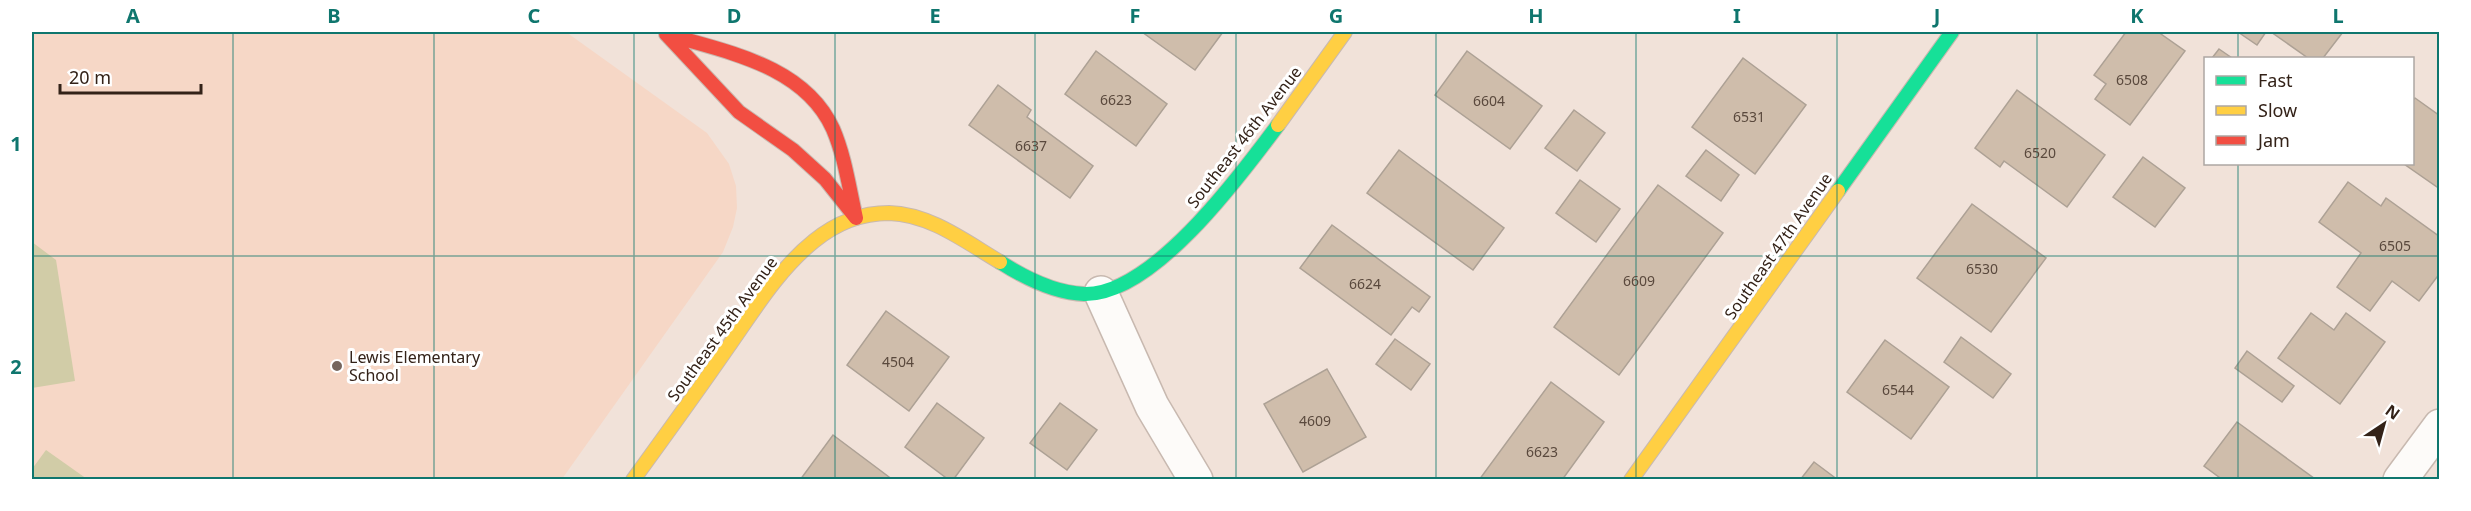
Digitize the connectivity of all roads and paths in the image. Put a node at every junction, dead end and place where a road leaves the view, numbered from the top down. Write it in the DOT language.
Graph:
graph roads {
  1 [pos="665,32"];
  2 [pos="1345,32"];
  3 [pos="1952,32"];
  4 [pos="855,218"];
  5 [pos="1101,293"];
  6 [pos="2439,426"];
  7 [pos="633,480"];
  8 [pos="1196,480"];
  9 [pos="1630,480"];
  10 [pos="2400,480"];
  1 -- 4 [label="street"];
  1 -- 4 [label="street"];
  2 -- 5 [label="street, Southeast 46th Avenue"];
  3 -- 9 [label="street, Southeast 47th Avenue"];
  4 -- 5 [label="street"];
  4 -- 7 [label="street, Southeast 45th Avenue"];
  5 -- 8 [label="street"];
  6 -- 10 [label="street"];
}
